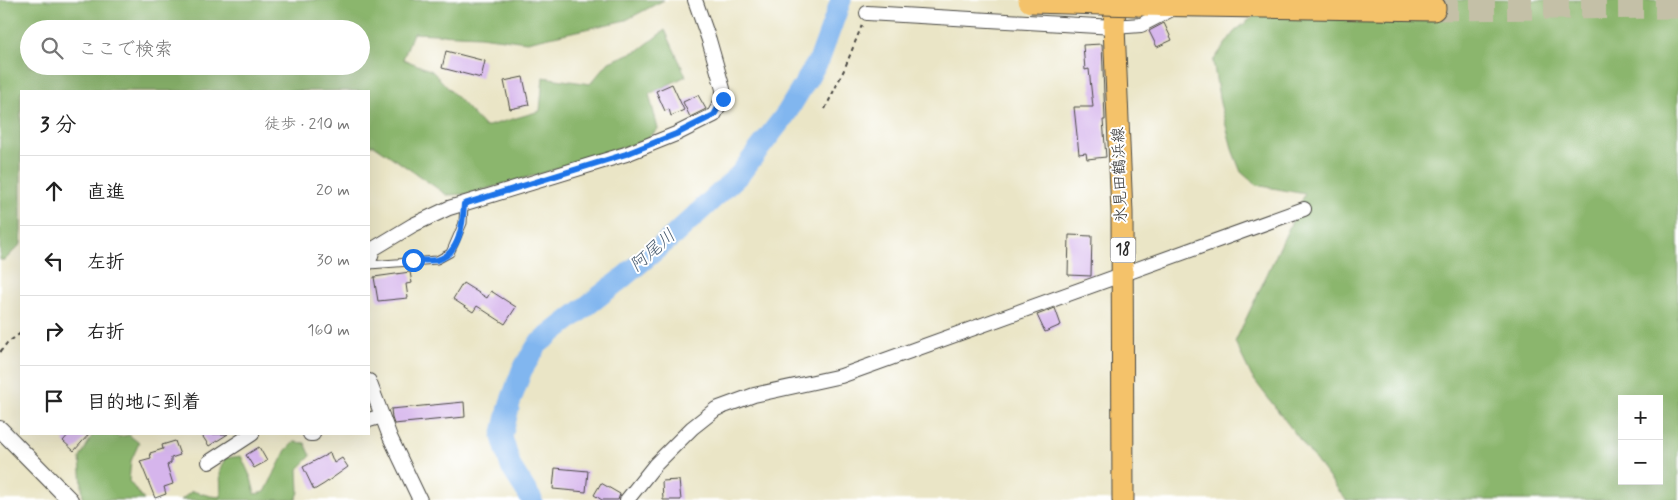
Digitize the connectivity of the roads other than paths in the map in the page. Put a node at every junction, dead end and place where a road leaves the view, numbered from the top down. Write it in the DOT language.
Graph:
graph roads {
  1 [pos="695,0"];
  2 [pos="1031,0"];
  3 [pos="1127,2"];
  4 [pos="1174,8"];
  5 [pos="1433,8"];
  6 [pos="867,13"];
  7 [pos="1114,27"];
  8 [pos="464,204"];
  9 [pos="1304,209"];
  10 [pos="370,256"];
  11 [pos="1123,275"];
  12 [pos="370,387"];
  13 [pos="375,418"];
  14 [pos="0,429"];
  15 [pos="250,435"];
  16 [pos="208,462"];
  17 [pos="70,500"];
  18 [pos="420,500"];
  19 [pos="627,500"];
  20 [pos="1124,500"];
  1 -- 8 [label="street"];
  2 -- 3 [label="highway, bridge"];
  3 -- 5 [label="highway"];
  3 -- 7 [label="main road, 氷見田鶴浜線 / 18"];
  4 -- 7 [label="street"];
  6 -- 7 [label="street"];
  7 -- 11 [label="main road, 氷見田鶴浜線 / 18"];
  8 -- 10 [label="street"];
  8 -- 10 [label="lane"];
  9 -- 11 [label="street"];
  11 -- 19 [label="street"];
  11 -- 20 [label="main road, 氷見田鶴浜線 / 18"];
  12 -- 13 [label="street"];
  13 -- 18 [label="street"];
  14 -- 17 [label="street"];
  15 -- 16 [label="street"];
}
